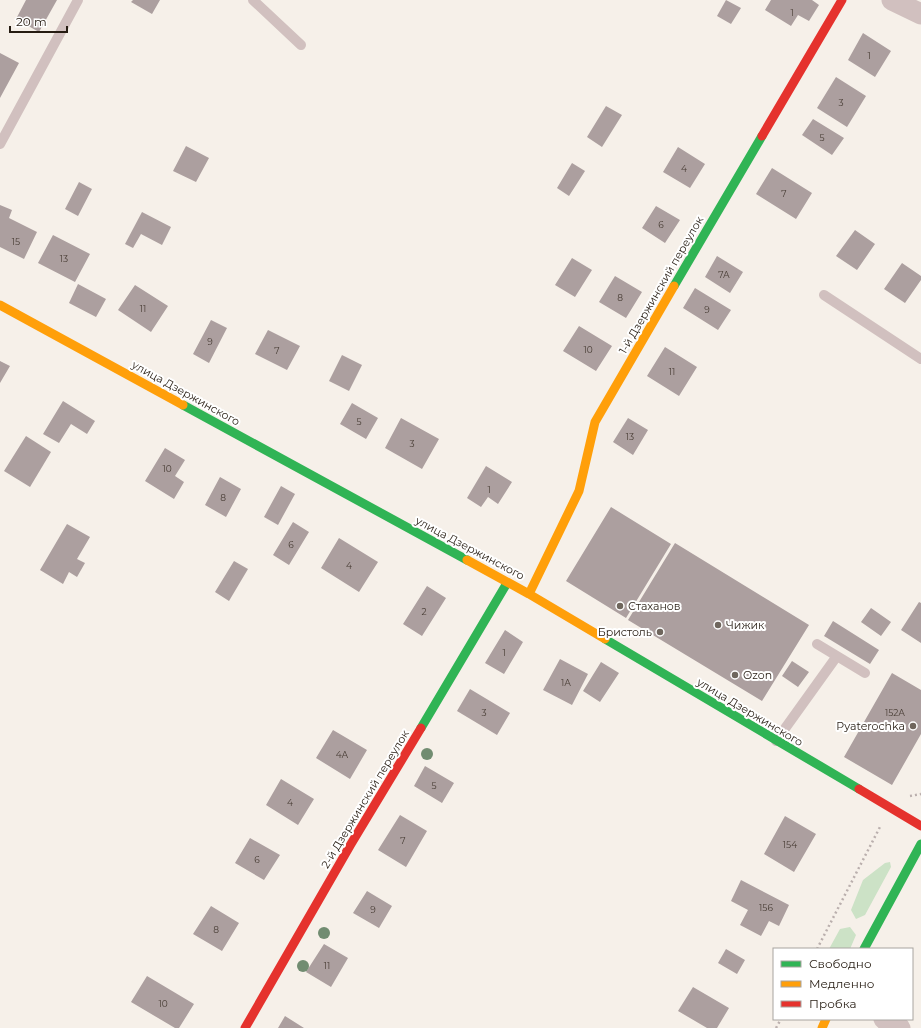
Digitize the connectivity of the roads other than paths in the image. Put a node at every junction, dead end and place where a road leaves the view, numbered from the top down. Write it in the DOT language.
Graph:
graph roads {
  1 [pos="78,0"];
  2 [pos="253,0"];
  3 [pos="842,0"];
  4 [pos="892,0"];
  5 [pos="921,14"];
  6 [pos="301,45"];
  7 [pos="0,144"];
  8 [pos="824,295"];
  9 [pos="0,305"];
  10 [pos="921,359"];
  11 [pos="507,583"];
  12 [pos="529,594"];
  13 [pos="817,644"];
  14 [pos="837,656"];
  15 [pos="865,673"];
  16 [pos="776,741"];
  17 [pos="921,826"];
  18 [pos="921,844"];
  19 [pos="865,948"];
  20 [pos="886,1020"];
  21 [pos="245,1028"];
  22 [pos="900,1028"];
  1 -- 7 [label="lane"];
  2 -- 6 [label="lane"];
  3 -- 12 [label="street, 1-й Дзержинский переулок"];
  4 -- 5 [label="street"];
  8 -- 10 [label="lane"];
  9 -- 11 [label="street, улица Дзержинского"];
  11 -- 12 [label="street, улица Дзержинского"];
  11 -- 21 [label="street, 2-й Дзержинский переулок"];
  12 -- 16 [label="street, улица Дзержинского"];
  13 -- 14 [label="lane"];
  14 -- 15 [label="lane"];
  14 -- 16 [label="lane"];
  16 -- 17 [label="street, улица Дзержинского"];
  18 -- 19 [label="street"];
  20 -- 22 [label="street"];
}
